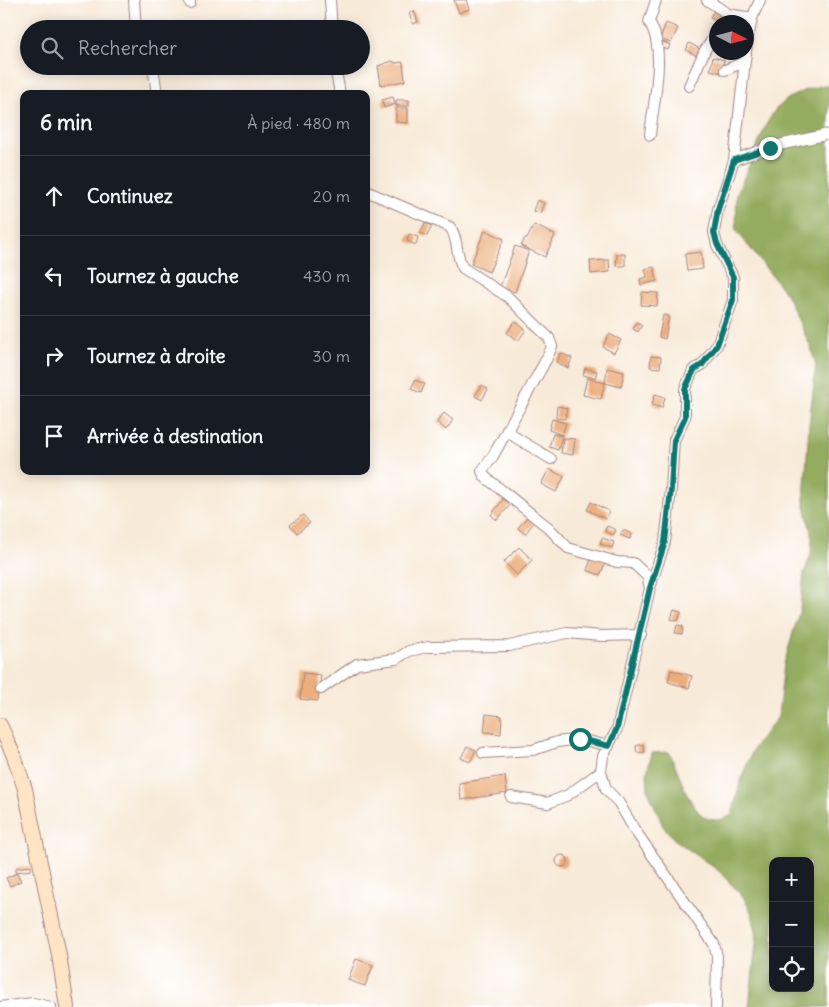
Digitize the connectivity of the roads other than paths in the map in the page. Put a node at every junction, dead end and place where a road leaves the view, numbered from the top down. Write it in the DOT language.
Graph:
graph roads {
  1 [pos="134,0"];
  2 [pos="330,0"];
  3 [pos="656,0"];
  4 [pos="707,0"];
  5 [pos="760,0"];
  6 [pos="723,15"];
  7 [pos="753,15"];
  8 [pos="135,20"];
  9 [pos="331,20"];
  10 [pos="709,45"];
  11 [pos="739,60"];
  12 [pos="746,60"];
  13 [pos="725,70"];
  14 [pos="155,75"];
  15 [pos="337,75"];
  16 [pos="688,86"];
  17 [pos="157,90"];
  18 [pos="339,90"];
  19 [pos="829,134"];
  20 [pos="650,135"];
  21 [pos="734,160"];
  22 [pos="370,193"];
  23 [pos="507,429"];
  24 [pos="551,459"];
  25 [pos="650,588"];
  26 [pos="640,635"];
  27 [pos="321,689"];
  28 [pos="0,725"];
  29 [pos="609,746"];
  30 [pos="483,753"];
  31 [pos="601,771"];
  32 [pos="511,797"];
  33 [pos="0,1007"];
  34 [pos="51,1007"];
  35 [pos="67,1007"];
  36 [pos="716,1007"];
  1 -- 8 [label="street"];
  2 -- 9 [label="street"];
  3 -- 20 [label="street"];
  4 -- 6 [label="street"];
  5 -- 7 [label="street"];
  10 -- 16 [label="street"];
  11 -- 13 [label="street"];
  12 -- 21 [label="street"];
  14 -- 17 [label="street"];
  15 -- 18 [label="street"];
  19 -- 21 [label="street"];
  21 -- 25 [label="street"];
  22 -- 23 [label="street"];
  23 -- 24 [label="street"];
  23 -- 25 [label="street"];
  25 -- 26 [label="street"];
  26 -- 27 [label="street"];
  26 -- 29 [label="street"];
  28 -- 35 [label="street"];
  29 -- 30 [label="street"];
  29 -- 31 [label="street"];
  31 -- 32 [label="street"];
  31 -- 36 [label="street"];
  33 -- 34 [label="street"];
}
